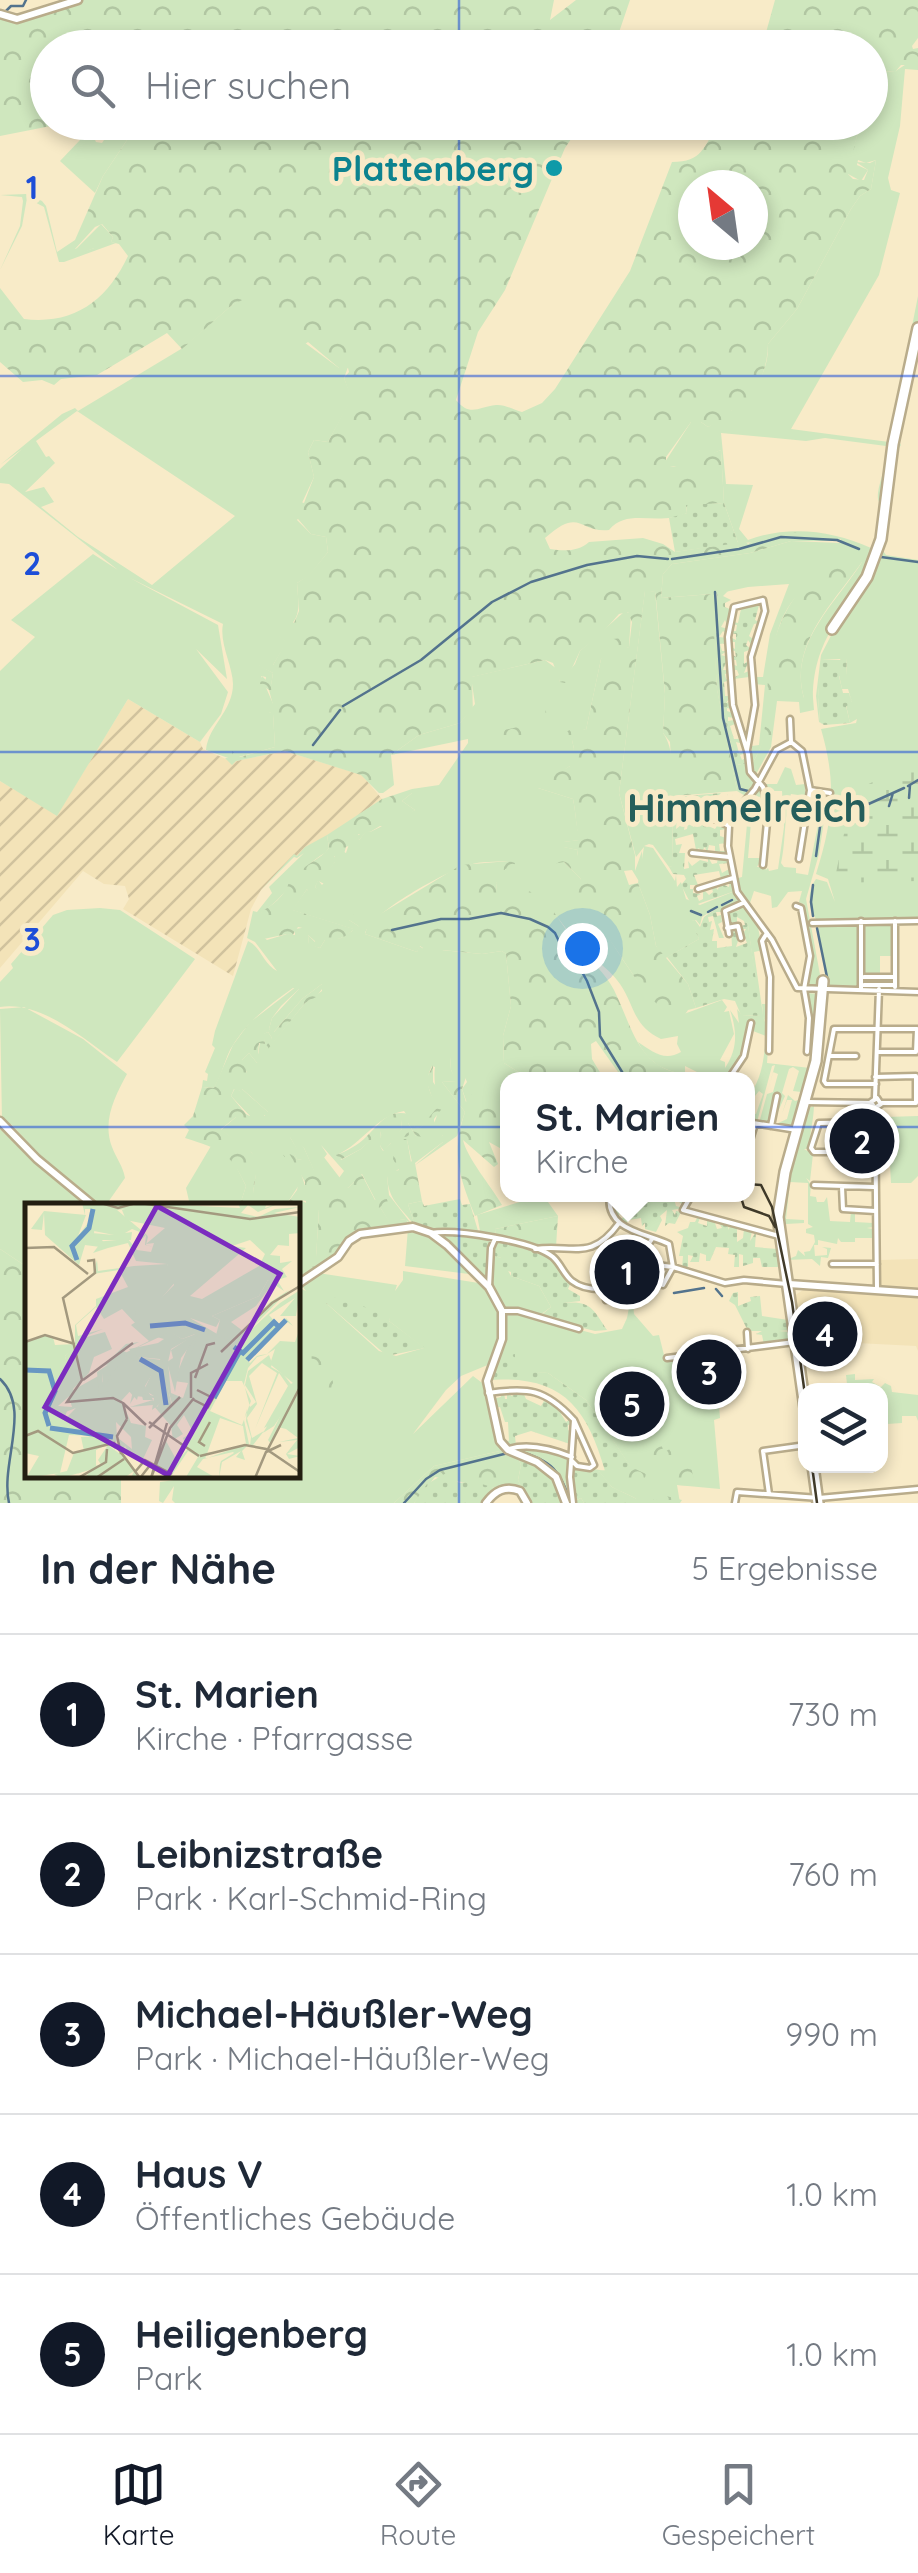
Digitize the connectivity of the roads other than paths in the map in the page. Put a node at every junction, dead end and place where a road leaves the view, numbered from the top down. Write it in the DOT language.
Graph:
graph roads {
  1 [pos="78,0"];
  2 [pos="1,15"];
  3 [pos="918,328"];
  4 [pos="832,629"];
  5 [pos="790,719"];
  6 [pos="790,742"];
  7 [pos="747,750"];
  8 [pos="759,782"];
  9 [pos="810,790"];
  10 [pos="830,793"];
  11 [pos="696,810"];
  12 [pos="729,826"];
  13 [pos="692,853"];
  14 [pos="729,857"];
  15 [pos="800,859"];
  16 [pos="763,866"];
  17 [pos="733,878"];
  18 [pos="698,889"];
  19 [pos="743,903"];
  20 [pos="796,906"];
  21 [pos="736,918"];
  22 [pos="861,921"];
  23 [pos="918,921"];
  24 [pos="896,922"];
  25 [pos="812,923"];
  26 [pos="738,926"];
  27 [pos="767,933"];
  28 [pos="741,938"];
  29 [pos="879,977"];
  30 [pos="893,977"];
  31 [pos="823,986"];
  32 [pos="864,986"];
  33 [pos="877,986"];
  34 [pos="894,987"];
  35 [pos="804,989"];
  36 [pos="918,992"];
  37 [pos="751,1024"];
  38 [pos="879,1028"];
  39 [pos="770,1050"];
  40 [pos="806,1052"];
  41 [pos="878,1052"];
  42 [pos="829,1056"];
  43 [pos="856,1056"];
  44 [pos="733,1072"];
  45 [pos="876,1080"];
  46 [pos="777,1096"];
  47 [pos="806,1102"];
  48 [pos="876,1103"];
  49 [pos="0,1121"];
  50 [pos="876,1122"];
  51 [pos="755,1124"];
  52 [pos="771,1126"];
  53 [pos="798,1130"];
  54 [pos="876,1152"];
  55 [pos="814,1185"];
  56 [pos="842,1186"];
  57 [pos="875,1186"];
  58 [pos="609,1202"];
  59 [pos="688,1202"];
  60 [pos="90,1203"];
  61 [pos="875,1210"];
  62 [pos="620,1222"];
  63 [pos="431,1233"];
  64 [pos="779,1236"];
  65 [pos="652,1239"];
  66 [pos="495,1240"];
  67 [pos="535,1250"];
  68 [pos="640,1263"];
  69 [pos="832,1264"];
  70 [pos="877,1264"];
  71 [pos="673,1266"];
  72 [pos="300,1283"];
  73 [pos="789,1284"];
  74 [pos="663,1285"];
  75 [pos="489,1287"];
  76 [pos="621,1288"];
  77 [pos="877,1290"];
  78 [pos="918,1293"];
  79 [pos="606,1300"];
  80 [pos="502,1311"];
  81 [pos="580,1329"];
  82 [pos="747,1332"];
  83 [pos="795,1342"];
  84 [pos="748,1348"];
  85 [pos="667,1358"];
  86 [pos="801,1383"];
  87 [pos="488,1393"];
  88 [pos="574,1420"];
  89 [pos="798,1446"];
  90 [pos="508,1450"];
  91 [pos="572,1459"];
  92 [pos="814,1473"];
  93 [pos="918,1489"];
  94 [pos="769,1494"];
  95 [pos="786,1495"];
  96 [pos="817,1500"];
  97 [pos="486,1503"];
  98 [pos="528,1503"];
  99 [pos="569,1503"];
  100 [pos="736,1503"];
  101 [pos="784,1503"];
  1 -- 2 [label="street"];
  3 -- 4 [label="main road"];
  5 -- 6 [label="street"];
  6 -- 8 [label="street"];
  6 -- 9 [label="street"];
  7 -- 7 [label="street"];
  7 -- 8 [label="street"];
  8 -- 12 [label="street"];
  8 -- 16 [label="street"];
  9 -- 10 [label="street"];
  9 -- 15 [label="street"];
  11 -- 12 [label="street"];
  12 -- 14 [label="street"];
  13 -- 14 [label="street"];
  14 -- 17 [label="street"];
  17 -- 18 [label="street"];
  17 -- 19 [label="street"];
  19 -- 26 [label="street"];
  19 -- 27 [label="street"];
  20 -- 35 [label="street"];
  21 -- 26 [label="street"];
  22 -- 24 [label="street"];
  22 -- 25 [label="street"];
  22 -- 32 [label="street"];
  23 -- 24 [label="street"];
  24 -- 34 [label="street"];
  26 -- 28 [label="street"];
  27 -- 35 [label="street"];
  27 -- 39 [label="street"];
  29 -- 30 [label="street"];
  29 -- 32 [label="street"];
  29 -- 33 [label="street"];
  31 -- 32 [label="street"];
  31 -- 35 [label="street"];
  31 -- 47 [label="main road"];
  32 -- 33 [label="street"];
  33 -- 34 [label="street"];
  33 -- 38 [label="street"];
  34 -- 36 [label="street"];
  35 -- 40 [label="street"];
  37 -- 44 [label="street"];
  38 -- 41 [label="street"];
  38 -- 41 [label="street"];
  38 -- 42 [label="street"];
  41 -- 45 [label="street"];
  42 -- 43 [label="street"];
  42 -- 45 [label="street"];
  45 -- 48 [label="street"];
  45 -- 48 [label="street"];
  46 -- 52 [label="street"];
  47 -- 48 [label="street"];
  47 -- 53 [label="main road"];
  48 -- 50 [label="street"];
  49 -- 60 [label="street"];
  50 -- 54 [label="street"];
  50 -- 54 [label="street"];
  51 -- 52 [label="street"];
  52 -- 53 [label="street"];
  53 -- 64 [label="main road"];
  54 -- 57 [label="street"];
  55 -- 56 [label="street"];
  56 -- 57 [label="street"];
  56 -- 61 [label="street"];
  57 -- 61 [label="street"];
  58 -- 62 [label="street"];
  59 -- 64 [label="street"];
  61 -- 70 [label="street"];
  62 -- 65 [label="street"];
  62 -- 67 [label="street"];
  63 -- 66 [label="street"];
  63 -- 72 [label="street"];
  63 -- 75 [label="street"];
  64 -- 73 [label="main road"];
  65 -- 68 [label="street"];
  65 -- 71 [label="street"];
  66 -- 67 [label="street"];
  66 -- 75 [label="street"];
  67 -- 76 [label="street"];
  68 -- 71 [label="street"];
  68 -- 76 [label="street"];
  69 -- 70 [label="street"];
  70 -- 77 [label="street"];
  71 -- 73 [label="street"];
  71 -- 74 [label="street"];
  73 -- 77 [label="street"];
  73 -- 83 [label="main road"];
  75 -- 80 [label="street"];
  76 -- 79 [label="street"];
  77 -- 78 [label="street"];
  80 -- 81 [label="street"];
  80 -- 87 [label="street"];
  82 -- 84 [label="street"];
  83 -- 84 [label="street"];
  83 -- 86 [label="main road"];
  84 -- 85 [label="street"];
  87 -- 88 [label="street"];
  87 -- 90 [label="street"];
  88 -- 91 [label="street"];
  88 -- 91 [label="street"];
  89 -- 94 [label="street"];
  90 -- 91 [label="street"];
  90 -- 99 [label="street"];
  91 -- 99 [label="street"];
  92 -- 96 [label="main road"];
  93 -- 96 [label="street"];
  94 -- 95 [label="street"];
  94 -- 100 [label="street"];
  95 -- 96 [label="street"];
  95 -- 101 [label="street"];
  97 -- 98 [label="street"];
}
